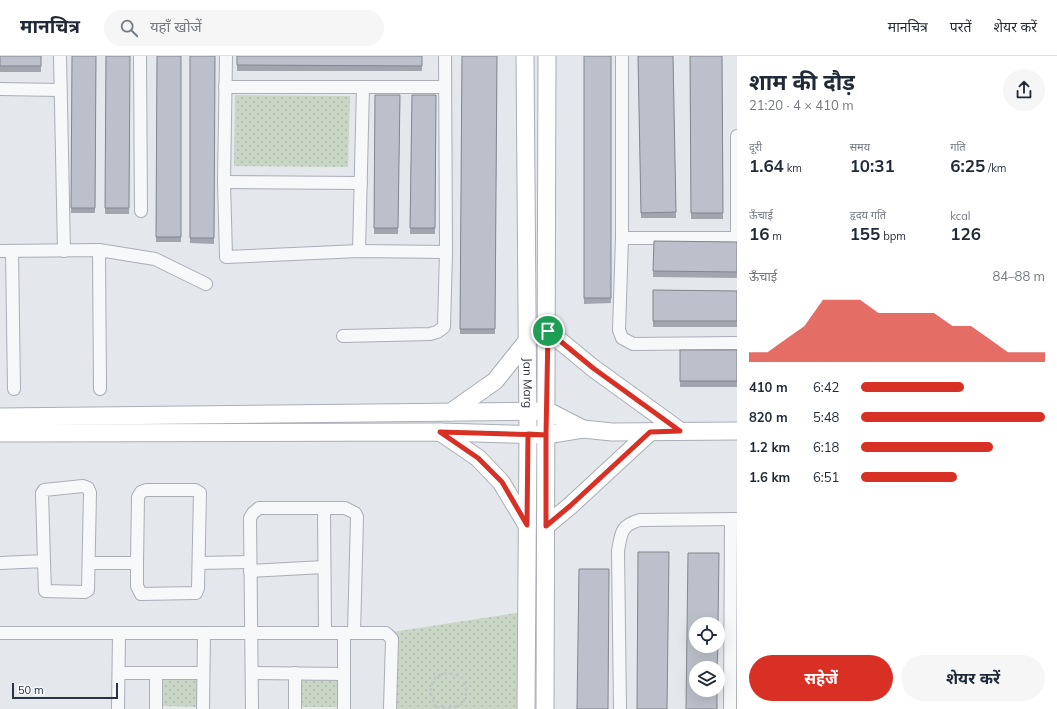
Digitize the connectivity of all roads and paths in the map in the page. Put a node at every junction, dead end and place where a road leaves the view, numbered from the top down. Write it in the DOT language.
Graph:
graph roads {
  1 [pos="60,56"];
  2 [pos="140,56"];
  3 [pos="226,56"];
  4 [pos="445,56"];
  5 [pos="525,56"];
  6 [pos="548,56"];
  7 [pos="622,56"];
  8 [pos="363,86"];
  9 [pos="445,86"];
  10 [pos="225,87"];
  11 [pos="0,89"];
  12 [pos="60,90"];
  13 [pos="737,136"];
  14 [pos="224,182"];
  15 [pos="361,183"];
  16 [pos="141,210"];
  17 [pos="622,238"];
  18 [pos="737,238"];
  19 [pos="99,250"];
  20 [pos="6,251"];
  21 [pos="64,251"];
  22 [pos="359,252"];
  23 [pos="446,252"];
  24 [pos="206,284"];
  25 [pos="548,331"];
  26 [pos="343,336"];
  27 [pos="527,340"];
  28 [pos="737,343"];
  29 [pos="14,388"];
  30 [pos="100,389"];
  31 [pos="528,411"];
  32 [pos="548,411"];
  33 [pos="451,412"];
  34 [pos="0,417"];
  35 [pos="583,430"];
  36 [pos="680,431"];
  37 [pos="737,431"];
  38 [pos="440,432"];
  39 [pos="650,432"];
  40 [pos="0,433"];
  41 [pos="528,434"];
  42 [pos="546,435"];
  43 [pos="324,508"];
  44 [pos="734,519"];
  45 [pos="527,525"];
  46 [pos="546,526"];
  47 [pos="44,561"];
  48 [pos="0,563"];
  49 [pos="89,563"];
  50 [pos="137,563"];
  51 [pos="199,563"];
  52 [pos="250,566"];
  53 [pos="324,567"];
  54 [pos="0,633"];
  55 [pos="118,633"];
  56 [pos="204,633"];
  57 [pos="253,633"];
  58 [pos="325,633"];
  59 [pos="349,633"];
  60 [pos="118,673"];
  61 [pos="156,673"];
  62 [pos="203,673"];
  63 [pos="253,673"];
  64 [pos="295,673"];
  65 [pos="344,674"];
  66 [pos="436,708"];
  67 [pos="118,709"];
  68 [pos="156,709"];
  69 [pos="203,709"];
  70 [pos="252,709"];
  71 [pos="295,709"];
  72 [pos="344,709"];
  73 [pos="390,709"];
  74 [pos="526,709"];
  75 [pos="545,709"];
  76 [pos="620,709"];
  77 [pos="730,709"];
  1 -- 12 [label="street"];
  2 -- 16 [label="street"];
  3 -- 10 [label="street"];
  4 -- 9 [label="street"];
  5 -- 27 [label="main road, Jan Marg"];
  6 -- 25 [label="main road"];
  7 -- 17 [label="street"];
  8 -- 9 [label="street"];
  8 -- 10 [label="street"];
  8 -- 15 [label="street"];
  9 -- 23 [label="street"];
  10 -- 14 [label="street"];
  11 -- 12 [label="street"];
  12 -- 21 [label="street"];
  13 -- 18 [label="street"];
  14 -- 15 [label="street"];
  14 -- 22 [label="street"];
  15 -- 22 [label="street"];
  17 -- 18 [label="street"];
  17 -- 28 [label="street"];
  19 -- 21 [label="street"];
  19 -- 24 [label="street"];
  19 -- 30 [label="street"];
  20 -- 21 [label="street"];
  20 -- 29 [label="street"];
  22 -- 23 [label="street"];
  23 -- 26 [label="street"];
  25 -- 32 [label="main road"];
  25 -- 36 [label="main road"];
  27 -- 31 [label="main road, Jan Marg"];
  27 -- 33 [label="main road"];
  31 -- 32 [label="main road"];
  31 -- 33 [label="main road"];
  31 -- 41 [label="main road, Jan Marg"];
  32 -- 35 [label="main road"];
  32 -- 42 [label="main road"];
  33 -- 34 [label="main road"];
  35 -- 39 [label="main road"];
  35 -- 42 [label="main road"];
  36 -- 37 [label="main road"];
  36 -- 39 [label="main road"];
  38 -- 40 [label="main road"];
  38 -- 41 [label="main road"];
  38 -- 45 [label="main road"];
  39 -- 46 [label="main road"];
  41 -- 42 [label="main road"];
  41 -- 45 [label="main road, Jan Marg"];
  42 -- 46 [label="main road"];
  43 -- 52 [label="street"];
  43 -- 53 [label="street"];
  43 -- 59 [label="street"];
  44 -- 76 [label="street"];
  44 -- 77 [label="street"];
  45 -- 74 [label="main road, Jan Marg"];
  46 -- 75 [label="main road"];
  47 -- 48 [label="street"];
  47 -- 49 [label="street"];
  47 -- 49 [label="street"];
  49 -- 50 [label="street"];
  50 -- 51 [label="street"];
  50 -- 51 [label="street"];
  51 -- 52 [label="street"];
  52 -- 53 [label="street"];
  52 -- 57 [label="street"];
  53 -- 58 [label="street"];
  54 -- 55 [label="street"];
  55 -- 56 [label="street"];
  55 -- 60 [label="street"];
  56 -- 57 [label="street"];
  56 -- 62 [label="street"];
  57 -- 58 [label="street"];
  57 -- 63 [label="street"];
  58 -- 59 [label="street"];
  59 -- 65 [label="street"];
  59 -- 73 [label="street"];
  60 -- 61 [label="street"];
  60 -- 67 [label="street"];
  61 -- 62 [label="street"];
  61 -- 68 [label="street"];
  62 -- 69 [label="street"];
  63 -- 64 [label="street"];
  63 -- 70 [label="street"];
  64 -- 65 [label="street"];
  64 -- 71 [label="street"];
  65 -- 72 [label="street"];
  66 -- 66 [label="path"];
}
